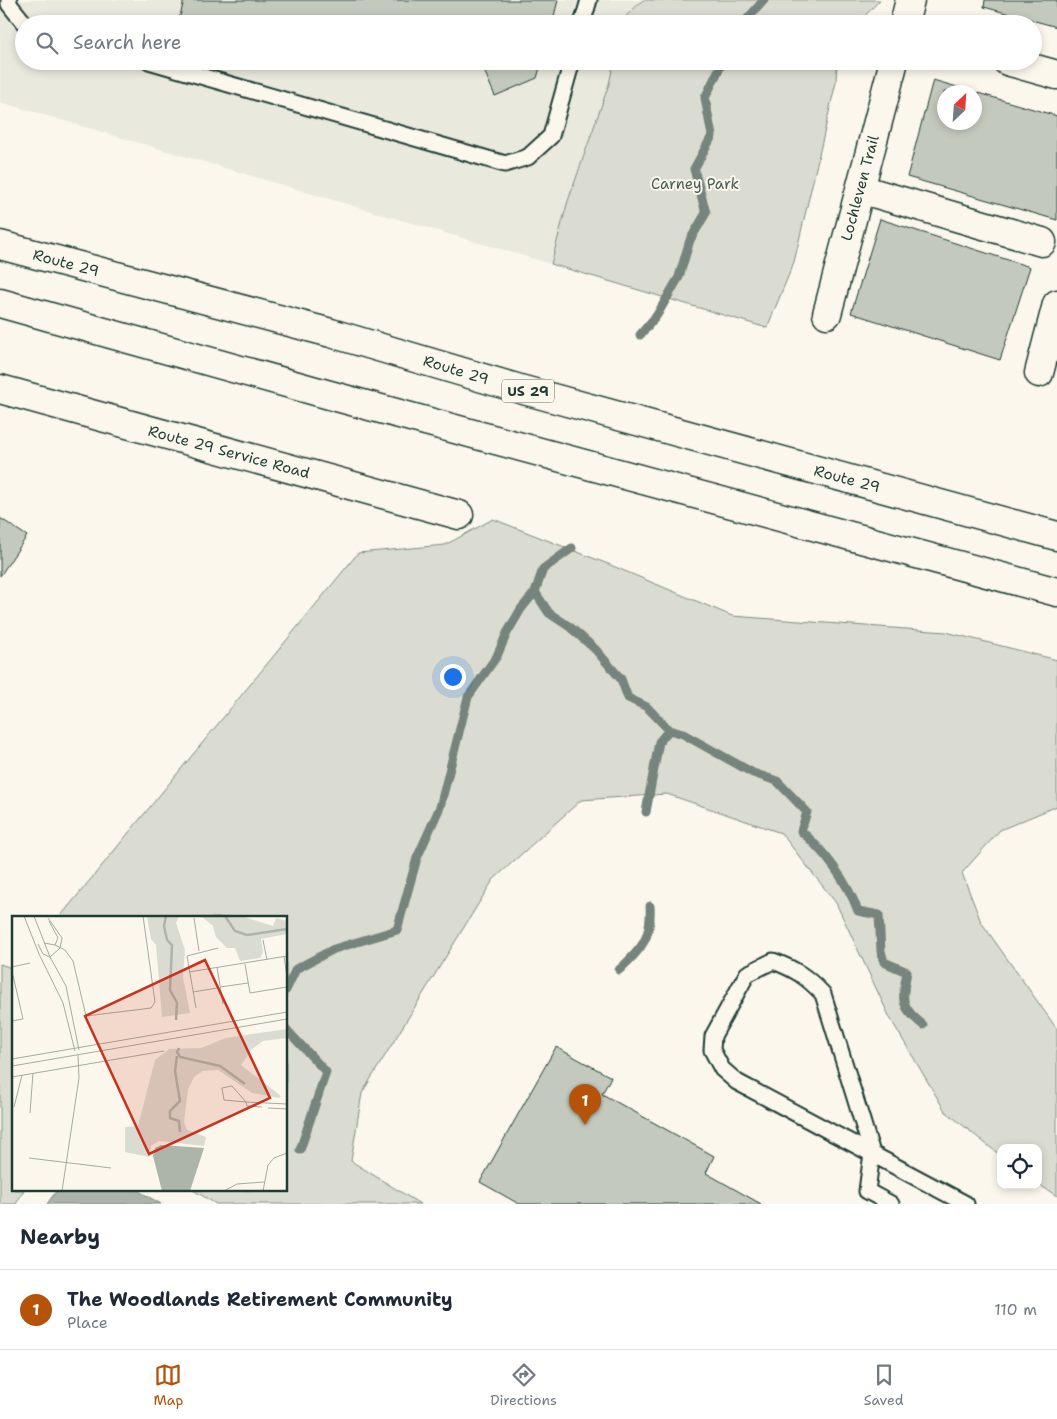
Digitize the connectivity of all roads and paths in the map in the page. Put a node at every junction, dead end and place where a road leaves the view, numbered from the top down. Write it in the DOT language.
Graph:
graph roads {
  1 [pos="9,0"];
  2 [pos="589,0"];
  3 [pos="910,0"];
  4 [pos="18,15"];
  5 [pos="585,15"];
  6 [pos="906,15"];
  7 [pos="179,70"];
  8 [pos="569,70"];
  9 [pos="892,70"];
  10 [pos="1039,70"];
  11 [pos="1057,75"];
  12 [pos="860,189"];
  13 [pos="1042,242"];
  14 [pos="0,245"];
  15 [pos="0,303"];
  16 [pos="1057,304"];
  17 [pos="827,314"];
  18 [pos="1039,373"];
  19 [pos="0,389"];
  20 [pos="459,515"];
  21 [pos="1057,536"];
  22 [pos="1057,592"];
  23 [pos="872,1153"];
  24 [pos="891,1204"];
  25 [pos="966,1204"];
  1 -- 4 [label="lane"];
  2 -- 5 [label="lane"];
  3 -- 6 [label="main road"];
  7 -- 8 [label="lane"];
  9 -- 12 [label="main road, Lochleven Trail"];
  10 -- 11 [label="main road"];
  12 -- 13 [label="main road"];
  12 -- 17 [label="main road, Lochleven Trail"];
  14 -- 21 [label="main road, Route 29 / US 29"];
  15 -- 22 [label="main road"];
  16 -- 18 [label="main road"];
  19 -- 20 [label="main road, Route 29 Service Road"];
  23 -- 23 [label="lane"];
  23 -- 24 [label="lane"];
  23 -- 25 [label="lane"];
}
